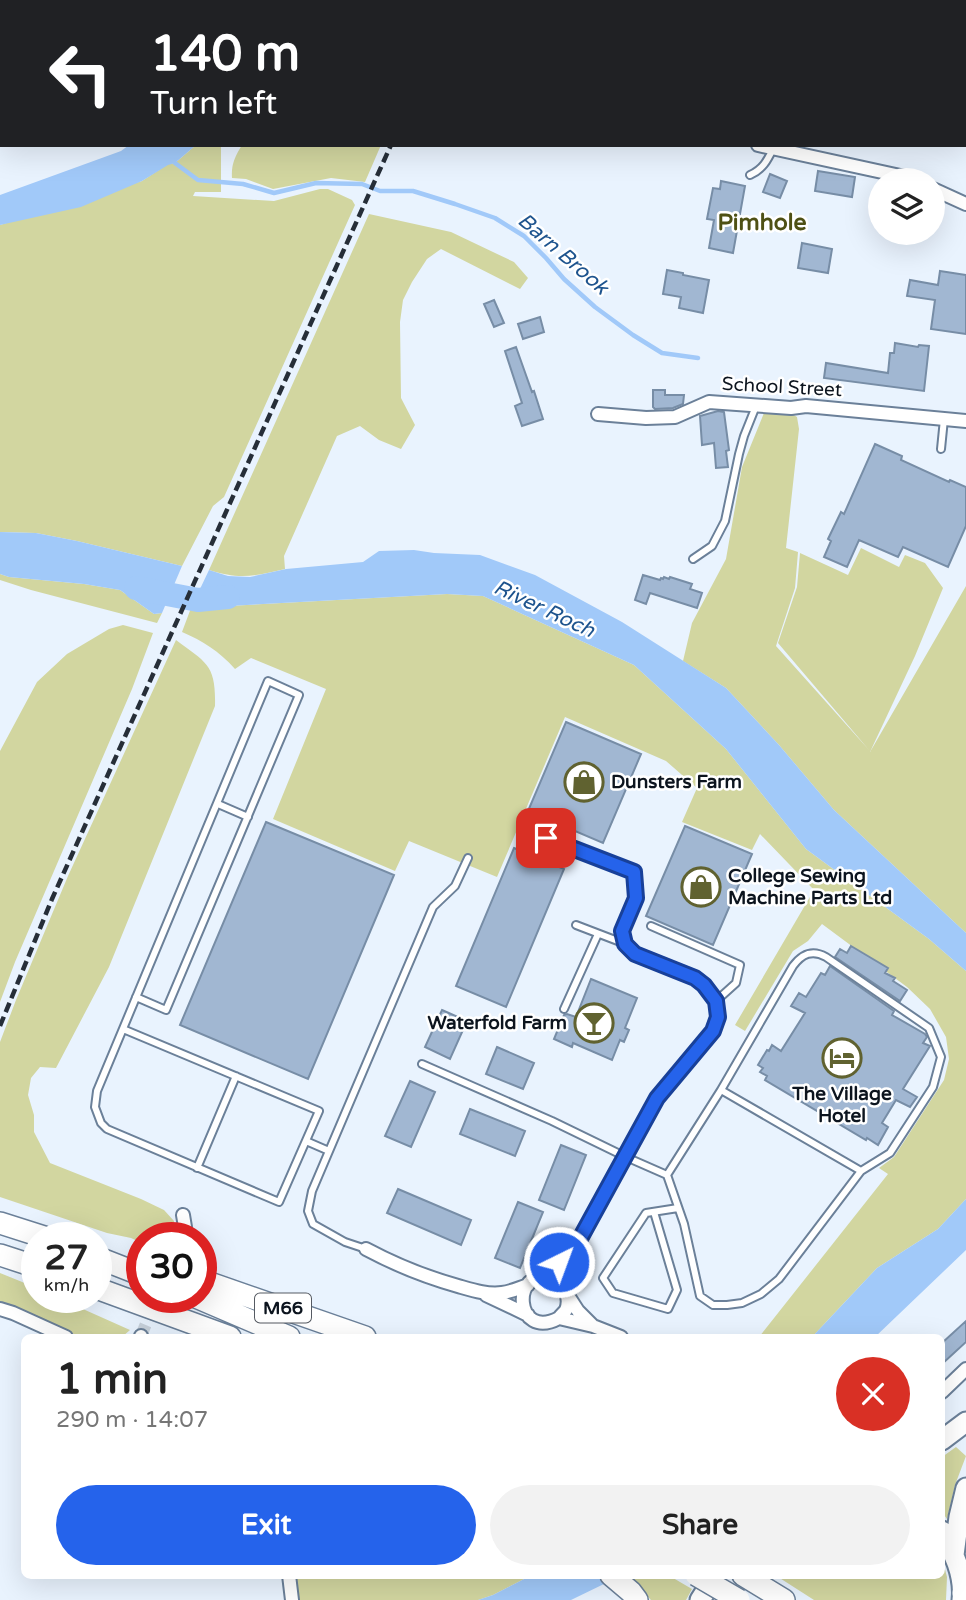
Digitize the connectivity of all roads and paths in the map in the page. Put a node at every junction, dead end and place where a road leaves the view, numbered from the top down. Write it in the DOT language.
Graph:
graph roads {
  1 [pos="766,147"];
  2 [pos="773,149"];
  3 [pos="792,149"];
  4 [pos="869,168"];
  5 [pos="750,175"];
  6 [pos="945,195"];
  7 [pos="966,204"];
  8 [pos="757,406"];
  9 [pos="598,414"];
  10 [pos="944,419"];
  11 [pos="966,421"];
  12 [pos="940,449"];
  13 [pos="693,559"];
  14 [pos="218,804"];
  15 [pos="248,817"];
  16 [pos="524,829"];
  17 [pos="468,858"];
  18 [pos="636,898"];
  19 [pos="576,925"];
  20 [pos="651,926"];
  21 [pos="598,934"];
  22 [pos="625,944"];
  23 [pos="136,997"];
  24 [pos="716,1001"];
  25 [pos="564,1009"];
  26 [pos="123,1028"];
  27 [pos="422,1064"];
  28 [pos="236,1076"];
  29 [pos="721,1090"];
  30 [pos="306,1141"];
  31 [pos="329,1151"];
  32 [pos="625,1157"];
  33 [pos="197,1168"];
  34 [pos="861,1171"];
  35 [pos="667,1175"];
  36 [pos="678,1208"];
  37 [pos="654,1212"];
  38 [pos="183,1215"];
  39 [pos="184,1222"];
  40 [pos="0,1223"];
  41 [pos="21,1230"];
  42 [pos="576,1246"];
  43 [pos="366,1250"];
  44 [pos="0,1255"];
  45 [pos="21,1262"];
  46 [pos="542,1277"];
  47 [pos="528,1284"];
  48 [pos="217,1286"];
  49 [pos="480,1292"];
  50 [pos="567,1293"];
  51 [pos="217,1306"];
  52 [pos="0,1310"];
  53 [pos="156,1313"];
  54 [pos="166,1313"];
  55 [pos="528,1315"];
  56 [pos="559,1318"];
  57 [pos="593,1326"];
  58 [pos="58,1334"];
  59 [pos="196,1334"];
  60 [pos="222,1334"];
  61 [pos="282,1334"];
  62 [pos="356,1334"];
  63 [pos="613,1334"];
  64 [pos="966,1369"];
  65 [pos="945,1388"];
  66 [pos="966,1422"];
  67 [pos="945,1438"];
  68 [pos="966,1488"];
  69 [pos="945,1537"];
  70 [pos="954,1555"];
  71 [pos="289,1579"];
  72 [pos="615,1579"];
  73 [pos="703,1579"];
  74 [pos="713,1579"];
  75 [pos="750,1579"];
  76 [pos="776,1595"];
  77 [pos="634,1596"];
  78 [pos="964,1598"];
  79 [pos="292,1600"];
  80 [pos="700,1600"];
  81 [pos="739,1600"];
  1 -- 2 [label="street"];
  2 -- 3 [label="street"];
  2 -- 5 [label="lane"];
  3 -- 4 [label="street"];
  6 -- 7 [label="street"];
  8 -- 9 [label="street, School Street"];
  8 -- 10 [label="street, School Street"];
  8 -- 13 [label="lane"];
  10 -- 11 [label="street, School Street"];
  10 -- 12 [label="lane"];
  14 -- 15 [label="lane"];
  14 -- 15 [label="lane"];
  14 -- 23 [label="lane"];
  15 -- 23 [label="lane"];
  16 -- 18 [label="lane"];
  17 -- 31 [label="lane"];
  18 -- 22 [label="street"];
  19 -- 21 [label="lane"];
  20 -- 24 [label="lane"];
  21 -- 22 [label="lane"];
  21 -- 25 [label="lane"];
  22 -- 24 [label="street"];
  23 -- 26 [label="lane"];
  24 -- 32 [label="street"];
  26 -- 28 [label="lane"];
  26 -- 33 [label="lane"];
  27 -- 32 [label="lane"];
  28 -- 30 [label="lane"];
  28 -- 33 [label="lane"];
  29 -- 34 [label="lane"];
  29 -- 34 [label="lane"];
  29 -- 35 [label="lane"];
  30 -- 31 [label="lane"];
  30 -- 33 [label="lane"];
  31 -- 43 [label="lane"];
  32 -- 35 [label="lane"];
  32 -- 42 [label="street"];
  34 -- 36 [label="lane"];
  35 -- 36 [label="lane"];
  36 -- 37 [label="lane"];
  37 -- 37 [label="lane"];
  38 -- 39 [label="street"];
  40 -- 41 [label="highway"];
  42 -- 46 [label="street"];
  42 -- 50 [label="street"];
  43 -- 49 [label="street"];
  44 -- 45 [label="highway"];
  46 -- 47 [label="street"];
  46 -- 50 [label="street"];
  47 -- 49 [label="street"];
  47 -- 55 [label="street"];
  48 -- 62 [label="highway, M66"];
  49 -- 55 [label="street"];
  50 -- 56 [label="street"];
  50 -- 57 [label="street"];
  51 -- 61 [label="highway, M66"];
  52 -- 58 [label="street"];
  53 -- 59 [label="highway"];
  54 -- 60 [label="highway"];
  55 -- 56 [label="street"];
  56 -- 57 [label="street"];
  57 -- 63 [label="street"];
  64 -- 65 [label="street"];
  66 -- 67 [label="highway"];
  68 -- 70 [label="highway"];
  69 -- 70 [label="highway"];
  70 -- 78 [label="highway"];
  71 -- 79 [label="street"];
  72 -- 77 [label="highway"];
  73 -- 81 [label="highway, bridge"];
  74 -- 80 [label="highway"];
  75 -- 76 [label="highway"];
}
